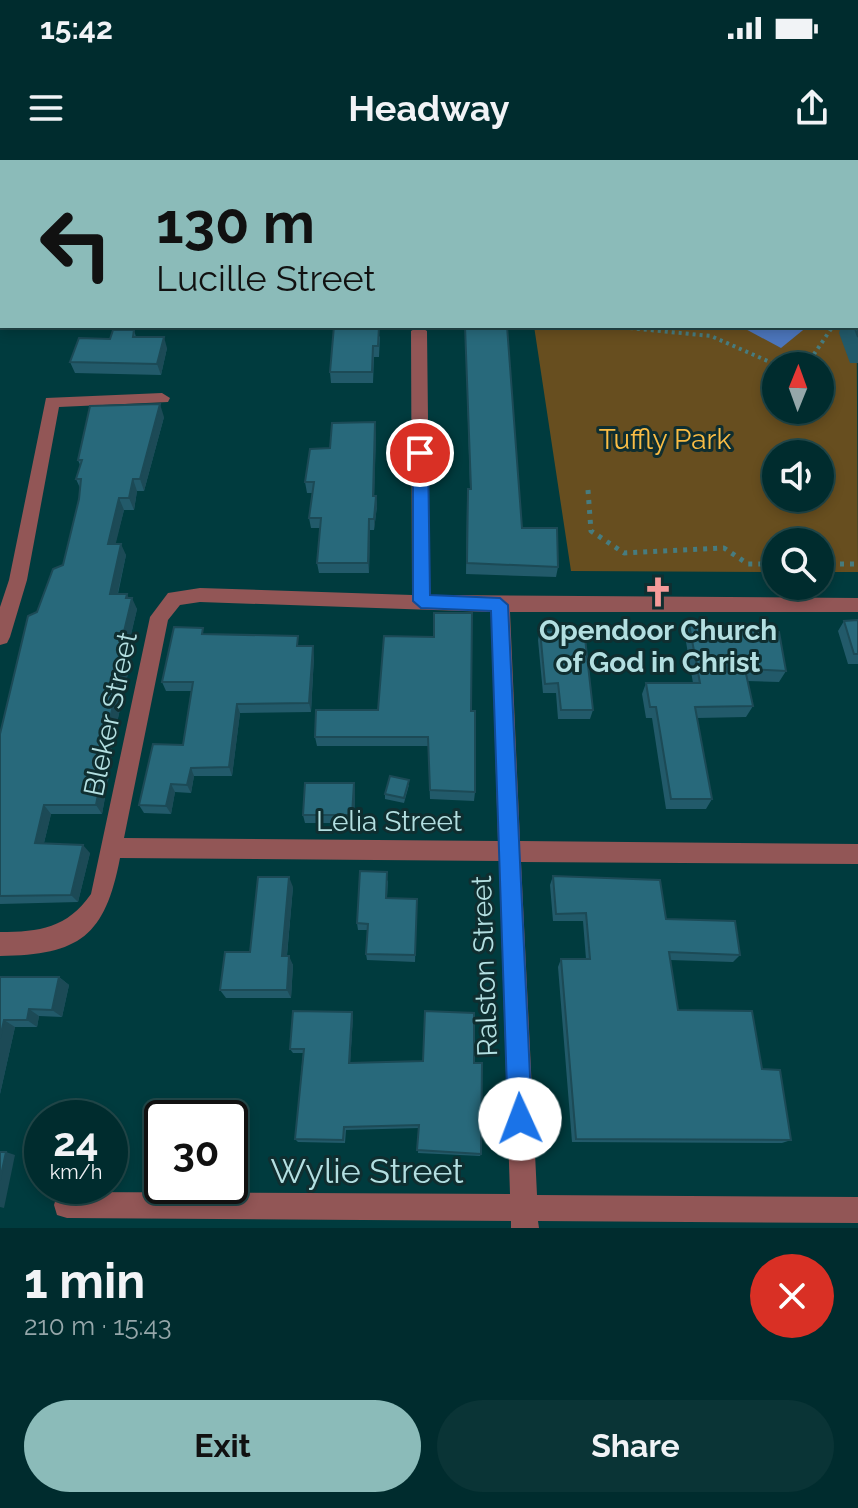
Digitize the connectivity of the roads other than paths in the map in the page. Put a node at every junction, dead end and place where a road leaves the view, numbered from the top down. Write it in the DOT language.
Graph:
graph roads {
  1 [pos="419,331"];
  2 [pos="162,398"];
  3 [pos="421,601"];
  4 [pos="500,605"];
  5 [pos="858,605"];
  6 [pos="0,637"];
  7 [pos="111,848"];
  8 [pos="509,852"];
  9 [pos="858,854"];
  10 [pos="0,944"];
  11 [pos="67,1205"];
  12 [pos="858,1210"];
  13 [pos="524,1218"];
  1 -- 3 [label="street"];
  2 -- 6 [label="street"];
  3 -- 4 [label="street, Bleker Street"];
  3 -- 7 [label="street, Bleker Street"];
  4 -- 5 [label="street, Bleker Street"];
  4 -- 8 [label="street, Ralston Street"];
  7 -- 8 [label="street, Lelia Street"];
  7 -- 10 [label="street, Bleker Street"];
  8 -- 9 [label="street, Lelia Street"];
  8 -- 13 [label="street, Ralston Street"];
  11 -- 13 [label="street, Wylie Street"];
  12 -- 13 [label="street, Wylie Street"];
}
